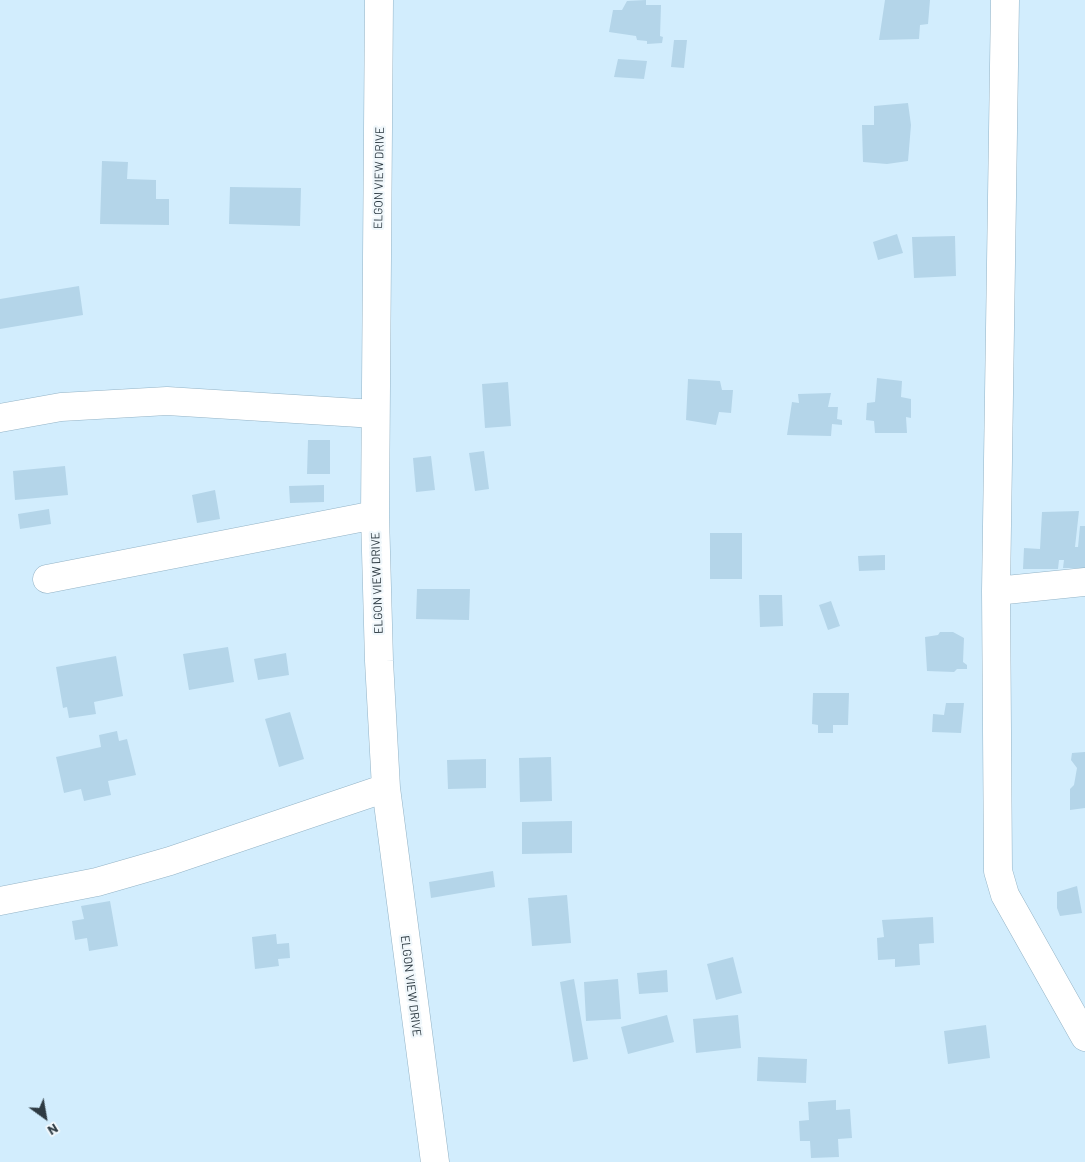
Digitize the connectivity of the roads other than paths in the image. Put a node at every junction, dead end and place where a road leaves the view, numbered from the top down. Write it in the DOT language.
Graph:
graph roads {
  1 [pos="380,0"];
  2 [pos="1005,0"];
  3 [pos="375,414"];
  4 [pos="0,418"];
  5 [pos="375,515"];
  6 [pos="47,579"];
  7 [pos="1085,582"];
  8 [pos="996,591"];
  9 [pos="386,788"];
  10 [pos="0,901"];
  11 [pos="1085,1037"];
  12 [pos="435,1162"];
  1 -- 3 [label="street, ELGON VIEW DRIVE"];
  2 -- 8 [label="street"];
  3 -- 4 [label="street"];
  3 -- 5 [label="street, ELGON VIEW DRIVE"];
  5 -- 6 [label="street"];
  5 -- 9 [label="street, ELGON VIEW DRIVE"];
  7 -- 8 [label="street"];
  8 -- 11 [label="street"];
  9 -- 10 [label="street"];
  9 -- 12 [label="street, ELGON VIEW DRIVE"];
}
